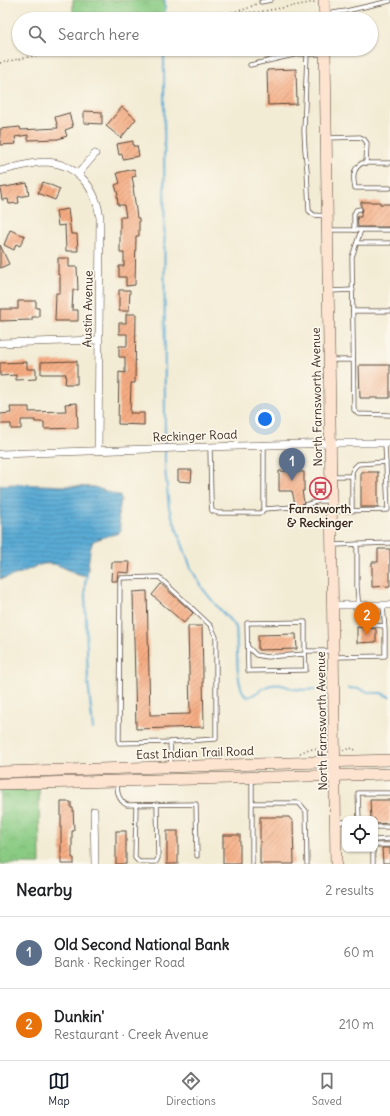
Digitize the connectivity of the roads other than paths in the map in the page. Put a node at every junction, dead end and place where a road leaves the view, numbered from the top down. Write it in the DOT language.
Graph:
graph roads {
  1 [pos="271,0"];
  2 [pos="319,1"];
  3 [pos="390,1"];
  4 [pos="261,2"];
  5 [pos="323,12"];
  6 [pos="342,12"];
  7 [pos="289,56"];
  8 [pos="307,56"];
  9 [pos="325,56"];
  10 [pos="250,65"];
  11 [pos="326,138"];
  12 [pos="95,154"];
  13 [pos="390,162"];
  14 [pos="366,163"];
  15 [pos="0,171"];
  16 [pos="78,174"];
  17 [pos="390,188"];
  18 [pos="360,209"];
  19 [pos="328,216"];
  20 [pos="328,230"];
  21 [pos="354,230"];
  22 [pos="361,230"];
  23 [pos="390,230"];
  24 [pos="357,243"];
  25 [pos="390,243"];
  26 [pos="352,290"];
  27 [pos="329,291"];
  28 [pos="353,311"];
  29 [pos="390,311"];
  30 [pos="98,340"];
  31 [pos="0,343"];
  32 [pos="330,360"];
  33 [pos="353,360"];
  34 [pos="390,415"];
  35 [pos="331,443"];
  36 [pos="387,443"];
  37 [pos="264,445"];
  38 [pos="210,446"];
  39 [pos="98,451"];
  40 [pos="0,454"];
  41 [pos="386,462"];
  42 [pos="331,476"];
  43 [pos="352,476"];
  44 [pos="305,505"];
  45 [pos="332,506"];
  46 [pos="293,507"];
  47 [pos="264,508"];
  48 [pos="352,510"];
  49 [pos="390,543"];
  50 [pos="357,544"];
  51 [pos="332,545"];
  52 [pos="334,604"];
  53 [pos="358,605"];
  54 [pos="387,605"];
  55 [pos="384,626"];
  56 [pos="248,647"];
  57 [pos="305,653"];
  58 [pos="334,654"];
  59 [pos="170,742"];
  60 [pos="390,760"];
  61 [pos="335,762"];
  62 [pos="171,767"];
  63 [pos="0,772"];
  64 [pos="390,774"];
  65 [pos="335,776"];
  66 [pos="252,778"];
  67 [pos="116,781"];
  68 [pos="0,784"];
  69 [pos="390,793"];
  70 [pos="253,803"];
  71 [pos="157,804"];
  72 [pos="136,805"];
  73 [pos="94,811"];
  74 [pos="359,816"];
  75 [pos="340,822"];
  76 [pos="390,826"];
  77 [pos="378,827"];
  78 [pos="390,839"];
  79 [pos="378,840"];
  80 [pos="378,845"];
  81 [pos="390,845"];
  82 [pos="373,852"];
  83 [pos="197,856"];
  84 [pos="95,864"];
  85 [pos="252,864"];
  86 [pos="307,864"];
  87 [pos="336,864"];
  88 [pos="373,864"];
  1 -- 4 [label="lane"];
  2 -- 5 [label="main road"];
  3 -- 6 [label="lane"];
  7 -- 10 [label="lane"];
  8 -- 19 [label="lane"];
  9 -- 11 [label="main road, North Farnsworth Avenue"];
  11 -- 14 [label="lane"];
  11 -- 19 [label="main road, North Farnsworth Avenue"];
  12 -- 16 [label="street"];
  13 -- 14 [label="lane"];
  14 -- 17 [label="lane"];
  15 -- 16 [label="street"];
  16 -- 30 [label="street, Austin Avenue"];
  18 -- 21 [label="lane"];
  19 -- 20 [label="main road, North Farnsworth Avenue"];
  20 -- 21 [label="lane"];
  20 -- 27 [label="main road, North Farnsworth Avenue"];
  21 -- 22 [label="lane"];
  22 -- 23 [label="lane"];
  22 -- 24 [label="lane"];
  24 -- 25 [label="lane"];
  24 -- 26 [label="lane"];
  26 -- 27 [label="lane"];
  26 -- 28 [label="lane"];
  27 -- 32 [label="main road, North Farnsworth Avenue"];
  28 -- 29 [label="lane"];
  28 -- 33 [label="lane"];
  30 -- 31 [label="street"];
  30 -- 39 [label="street, Austin Avenue"];
  32 -- 33 [label="lane"];
  32 -- 35 [label="main road, North Farnsworth Avenue"];
  33 -- 34 [label="lane"];
  35 -- 36 [label="street, Reckinger Road"];
  35 -- 37 [label="street, Reckinger Road"];
  35 -- 42 [label="main road, North Farnsworth Avenue"];
  36 -- 41 [label="lane"];
  37 -- 38 [label="street, Reckinger Road"];
  37 -- 47 [label="lane"];
  38 -- 39 [label="street, Reckinger Road"];
  38 -- 47 [label="lane"];
  39 -- 40 [label="street, Reckinger Road"];
  41 -- 43 [label="lane"];
  41 -- 48 [label="lane"];
  42 -- 43 [label="lane"];
  42 -- 45 [label="main road, North Farnsworth Avenue"];
  43 -- 48 [label="lane"];
  44 -- 45 [label="lane"];
  45 -- 48 [label="lane"];
  45 -- 51 [label="main road, North Farnsworth Avenue"];
  46 -- 47 [label="lane"];
  49 -- 50 [label="lane"];
  50 -- 51 [label="lane"];
  50 -- 53 [label="lane"];
  51 -- 52 [label="main road, North Farnsworth Avenue"];
  52 -- 53 [label="street"];
  52 -- 58 [label="main road, North Farnsworth Avenue"];
  53 -- 54 [label="street"];
  53 -- 55 [label="lane"];
  54 -- 55 [label="lane"];
  55 -- 58 [label="lane"];
  56 -- 57 [label="lane"];
  56 -- 57 [label="lane"];
  56 -- 57 [label="lane"];
  57 -- 58 [label="lane"];
  58 -- 61 [label="main road, North Farnsworth Avenue"];
  59 -- 59 [label="lane"];
  59 -- 62 [label="lane"];
  60 -- 61 [label="main road, East Indian Trail Road"];
  61 -- 62 [label="main road, East Indian Trail Road"];
  61 -- 65 [label="main road, North Farnsworth Avenue"];
  62 -- 63 [label="main road, East Indian Trail Road"];
  64 -- 65 [label="main road"];
  65 -- 66 [label="main road"];
  65 -- 75 [label="main road, North Farnsworth Avenue"];
  66 -- 67 [label="main road"];
  66 -- 70 [label="lane"];
  67 -- 68 [label="main road"];
  67 -- 72 [label="lane"];
  69 -- 74 [label="lane"];
  70 -- 85 [label="lane"];
  70 -- 86 [label="lane"];
  71 -- 72 [label="lane"];
  71 -- 72 [label="lane"];
  71 -- 83 [label="lane"];
  73 -- 84 [label="street"];
  75 -- 87 [label="main road, North Farnsworth Avenue"];
  76 -- 77 [label="lane"];
  78 -- 79 [label="lane"];
  80 -- 81 [label="lane"];
  82 -- 88 [label="lane"];
}
